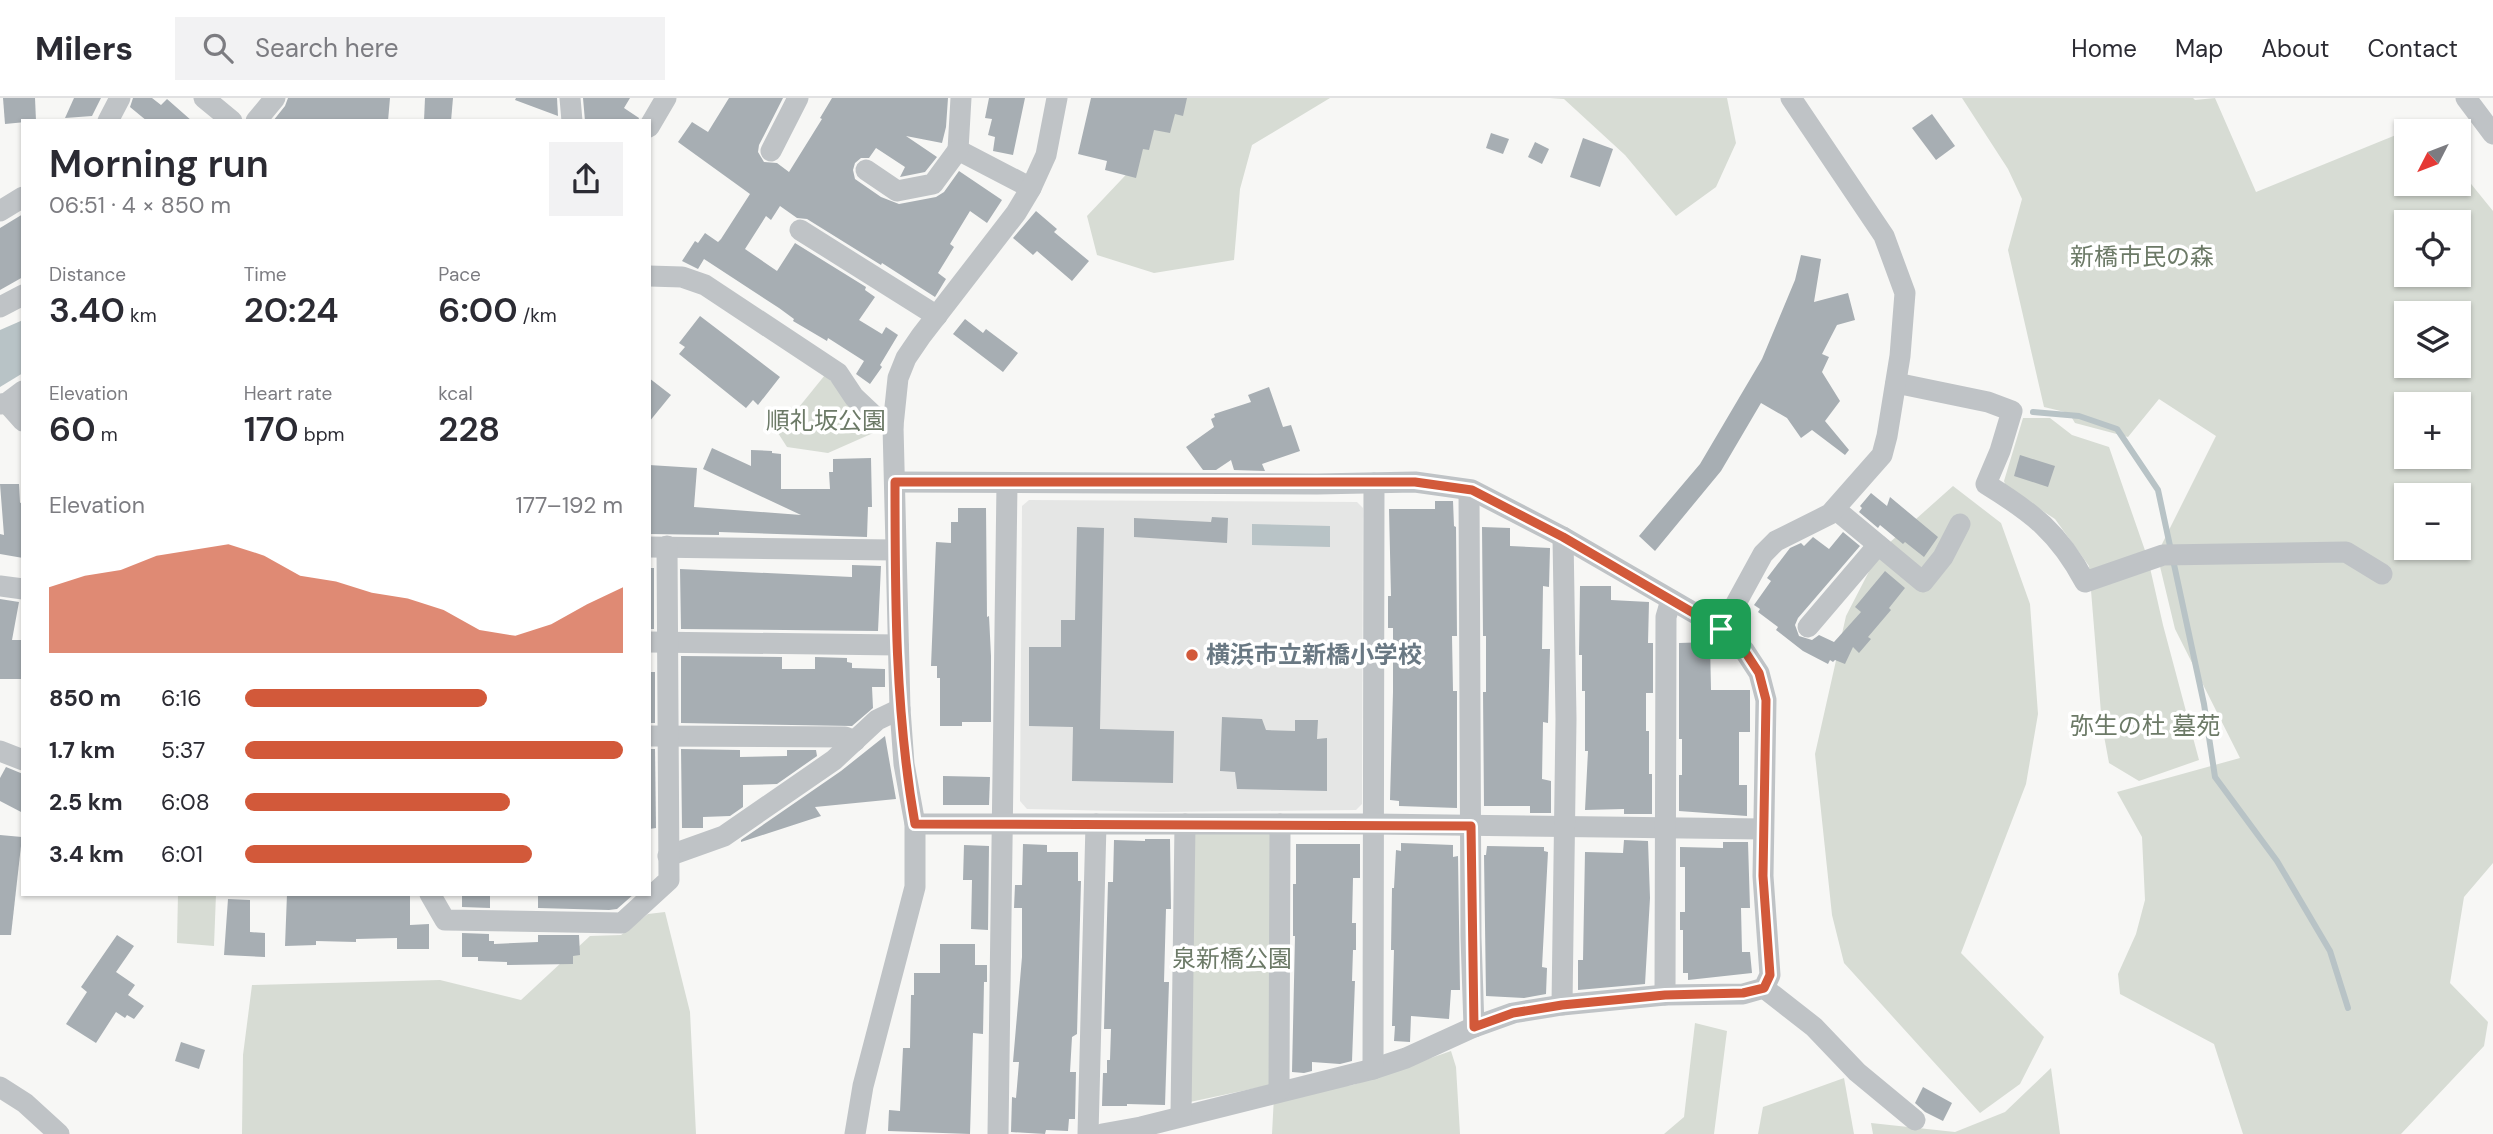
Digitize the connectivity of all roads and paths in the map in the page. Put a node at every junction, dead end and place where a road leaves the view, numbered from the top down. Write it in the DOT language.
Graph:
graph roads {
  1 [pos="120,98"];
  2 [pos="204,98"];
  3 [pos="275,98"];
  4 [pos="570,98"];
  5 [pos="666,98"];
  6 [pos="798,98"];
  7 [pos="961,98"];
  8 [pos="1057,98"];
  9 [pos="1791,98"];
  10 [pos="2466,98"];
  11 [pos="109,119"];
  12 [pos="230,119"];
  13 [pos="258,119"];
  14 [pos="572,119"];
  15 [pos="651,124"];
  16 [pos="2492,129"];
  17 [pos="958,150"];
  18 [pos="771,151"];
  19 [pos="866,170"];
  20 [pos="1031,188"];
  21 [pos="21,198"];
  22 [pos="0,211"];
  23 [pos="800,230"];
  24 [pos="651,276"];
  25 [pos="21,296"];
  26 [pos="0,307"];
  27 [pos="937,316"];
  28 [pos="1896,383"];
  29 [pos="10,399"];
  30 [pos="21,418"];
  31 [pos="893,426"];
  32 [pos="895,482"];
  33 [pos="1374,483"];
  34 [pos="1007,484"];
  35 [pos="1469,489"];
  36 [pos="1835,509"];
  37 [pos="1960,524"];
  38 [pos="1563,537"];
  39 [pos="1878,545"];
  40 [pos="658,547"];
  41 [pos="895,550"];
  42 [pos="2382,574"];
  43 [pos="0,586"];
  44 [pos="21,589"];
  45 [pos="1671,600"];
  46 [pos="1808,627"];
  47 [pos="1721,629"];
  48 [pos="658,642"];
  49 [pos="898,645"];
  50 [pos="900,709"];
  51 [pos="659,736"];
  52 [pos="855,741"];
  53 [pos="0,751"];
  54 [pos="21,759"];
  55 [pos="915,824"];
  56 [pos="1002,824"];
  57 [pos="1096,824"];
  58 [pos="1185,824"];
  59 [pos="1280,824"];
  60 [pos="1373,824"];
  61 [pos="1471,826"];
  62 [pos="1564,827"];
  63 [pos="1665,828"];
  64 [pos="1763,829"];
  65 [pos="659,830"];
  66 [pos="668,856"];
  67 [pos="431,896"];
  68 [pos="1764,988"];
  69 [pos="1665,995"];
  70 [pos="1562,1005"];
  71 [pos="1474,1027"];
  72 [pos="1373,1069"];
  73 [pos="0,1087"];
  74 [pos="1279,1091"];
  75 [pos="1181,1115"];
  76 [pos="1915,1120"];
  77 [pos="59,1134"];
  78 [pos="855,1134"];
  79 [pos="998,1134"];
  80 [pos="1088,1134"];
  81 [pos="1102,1134"];
  1 -- 11 [label="street"];
  2 -- 12 [label="street"];
  3 -- 13 [label="street"];
  4 -- 14 [label="street"];
  5 -- 15 [label="street"];
  6 -- 18 [label="street"];
  7 -- 17 [label="street"];
  8 -- 20 [label="street"];
  9 -- 28 [label="street"];
  10 -- 16 [label="street"];
  17 -- 19 [label="street"];
  17 -- 20 [label="street"];
  20 -- 27 [label="street"];
  21 -- 22 [label="street"];
  23 -- 27 [label="street"];
  24 -- 31 [label="street"];
  25 -- 26 [label="street"];
  27 -- 31 [label="street"];
  28 -- 36 [label="street"];
  28 -- 42 [label="street"];
  29 -- 30 [label="street"];
  31 -- 32 [label="street"];
  32 -- 34 [label="street"];
  32 -- 41 [label="street"];
  33 -- 34 [label="street"];
  33 -- 35 [label="street"];
  33 -- 60 [label="street"];
  34 -- 56 [label="street"];
  35 -- 38 [label="street"];
  35 -- 61 [label="street"];
  36 -- 39 [label="street"];
  36 -- 47 [label="street"];
  37 -- 39 [label="street"];
  38 -- 45 [label="street"];
  38 -- 62 [label="street"];
  39 -- 46 [label="street"];
  40 -- 41 [label="street"];
  40 -- 48 [label="street"];
  41 -- 49 [label="street"];
  43 -- 44 [label="street"];
  45 -- 47 [label="street"];
  45 -- 63 [label="street"];
  47 -- 64 [label="street"];
  48 -- 49 [label="street"];
  48 -- 51 [label="street"];
  49 -- 50 [label="street"];
  50 -- 52 [label="street"];
  50 -- 55 [label="street"];
  51 -- 52 [label="street"];
  51 -- 65 [label="street"];
  52 -- 66 [label="street"];
  53 -- 54 [label="street"];
  55 -- 56 [label="street"];
  55 -- 78 [label="street"];
  56 -- 57 [label="street"];
  56 -- 79 [label="street"];
  57 -- 58 [label="street"];
  57 -- 80 [label="street"];
  58 -- 59 [label="street"];
  58 -- 75 [label="street"];
  59 -- 60 [label="street"];
  59 -- 74 [label="street"];
  60 -- 61 [label="street"];
  60 -- 72 [label="street"];
  61 -- 62 [label="street"];
  61 -- 71 [label="street"];
  62 -- 63 [label="street"];
  62 -- 70 [label="street"];
  63 -- 64 [label="street"];
  63 -- 69 [label="street"];
  64 -- 68 [label="street"];
  65 -- 66 [label="street"];
  66 -- 67 [label="street"];
  68 -- 69 [label="street"];
  68 -- 76 [label="street"];
  69 -- 70 [label="street"];
  70 -- 71 [label="street"];
  71 -- 72 [label="street"];
  72 -- 74 [label="street"];
  73 -- 77 [label="street"];
  74 -- 75 [label="street"];
  75 -- 81 [label="street"];
}
